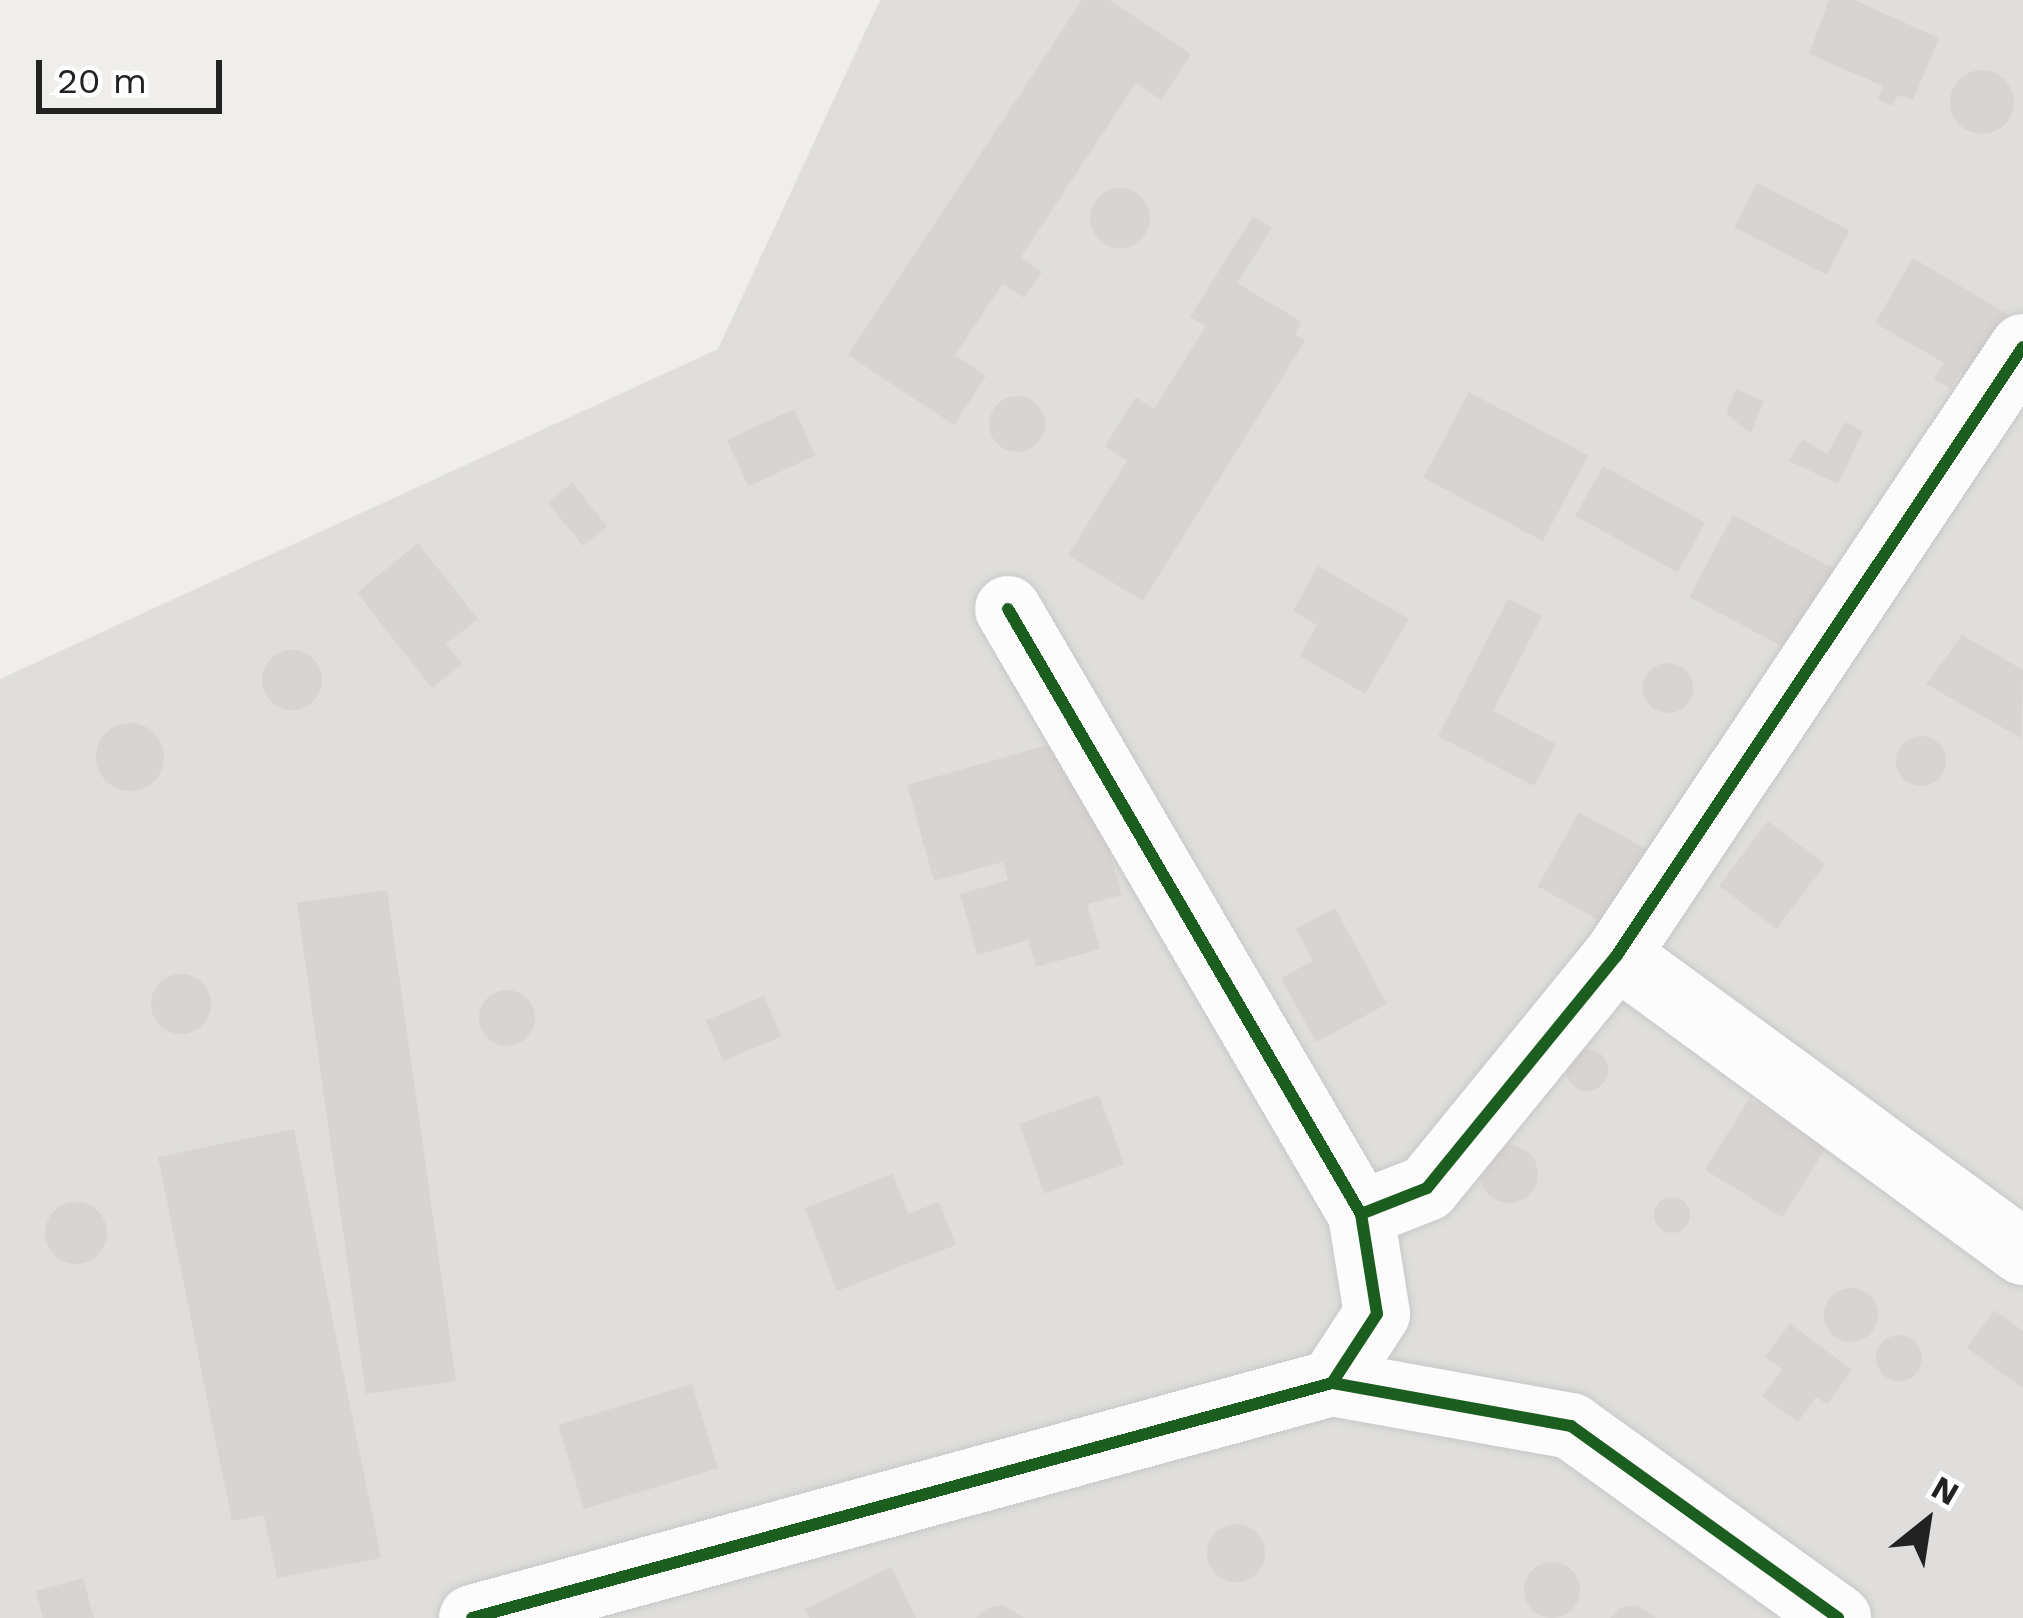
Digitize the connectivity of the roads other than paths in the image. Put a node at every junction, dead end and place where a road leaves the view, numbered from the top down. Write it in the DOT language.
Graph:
graph roads {
  1 [pos="2023,347"];
  2 [pos="1008,609"];
  3 [pos="1617,955"];
  4 [pos="1361,1214"];
  5 [pos="2023,1252"];
  6 [pos="1332,1383"];
  7 [pos="472,1618"];
  8 [pos="1838,1618"];
  1 -- 3 [label="street"];
  2 -- 4 [label="street"];
  3 -- 4 [label="street"];
  3 -- 5 [label="street"];
  4 -- 6 [label="street"];
  6 -- 7 [label="street"];
  6 -- 8 [label="street"];
}
